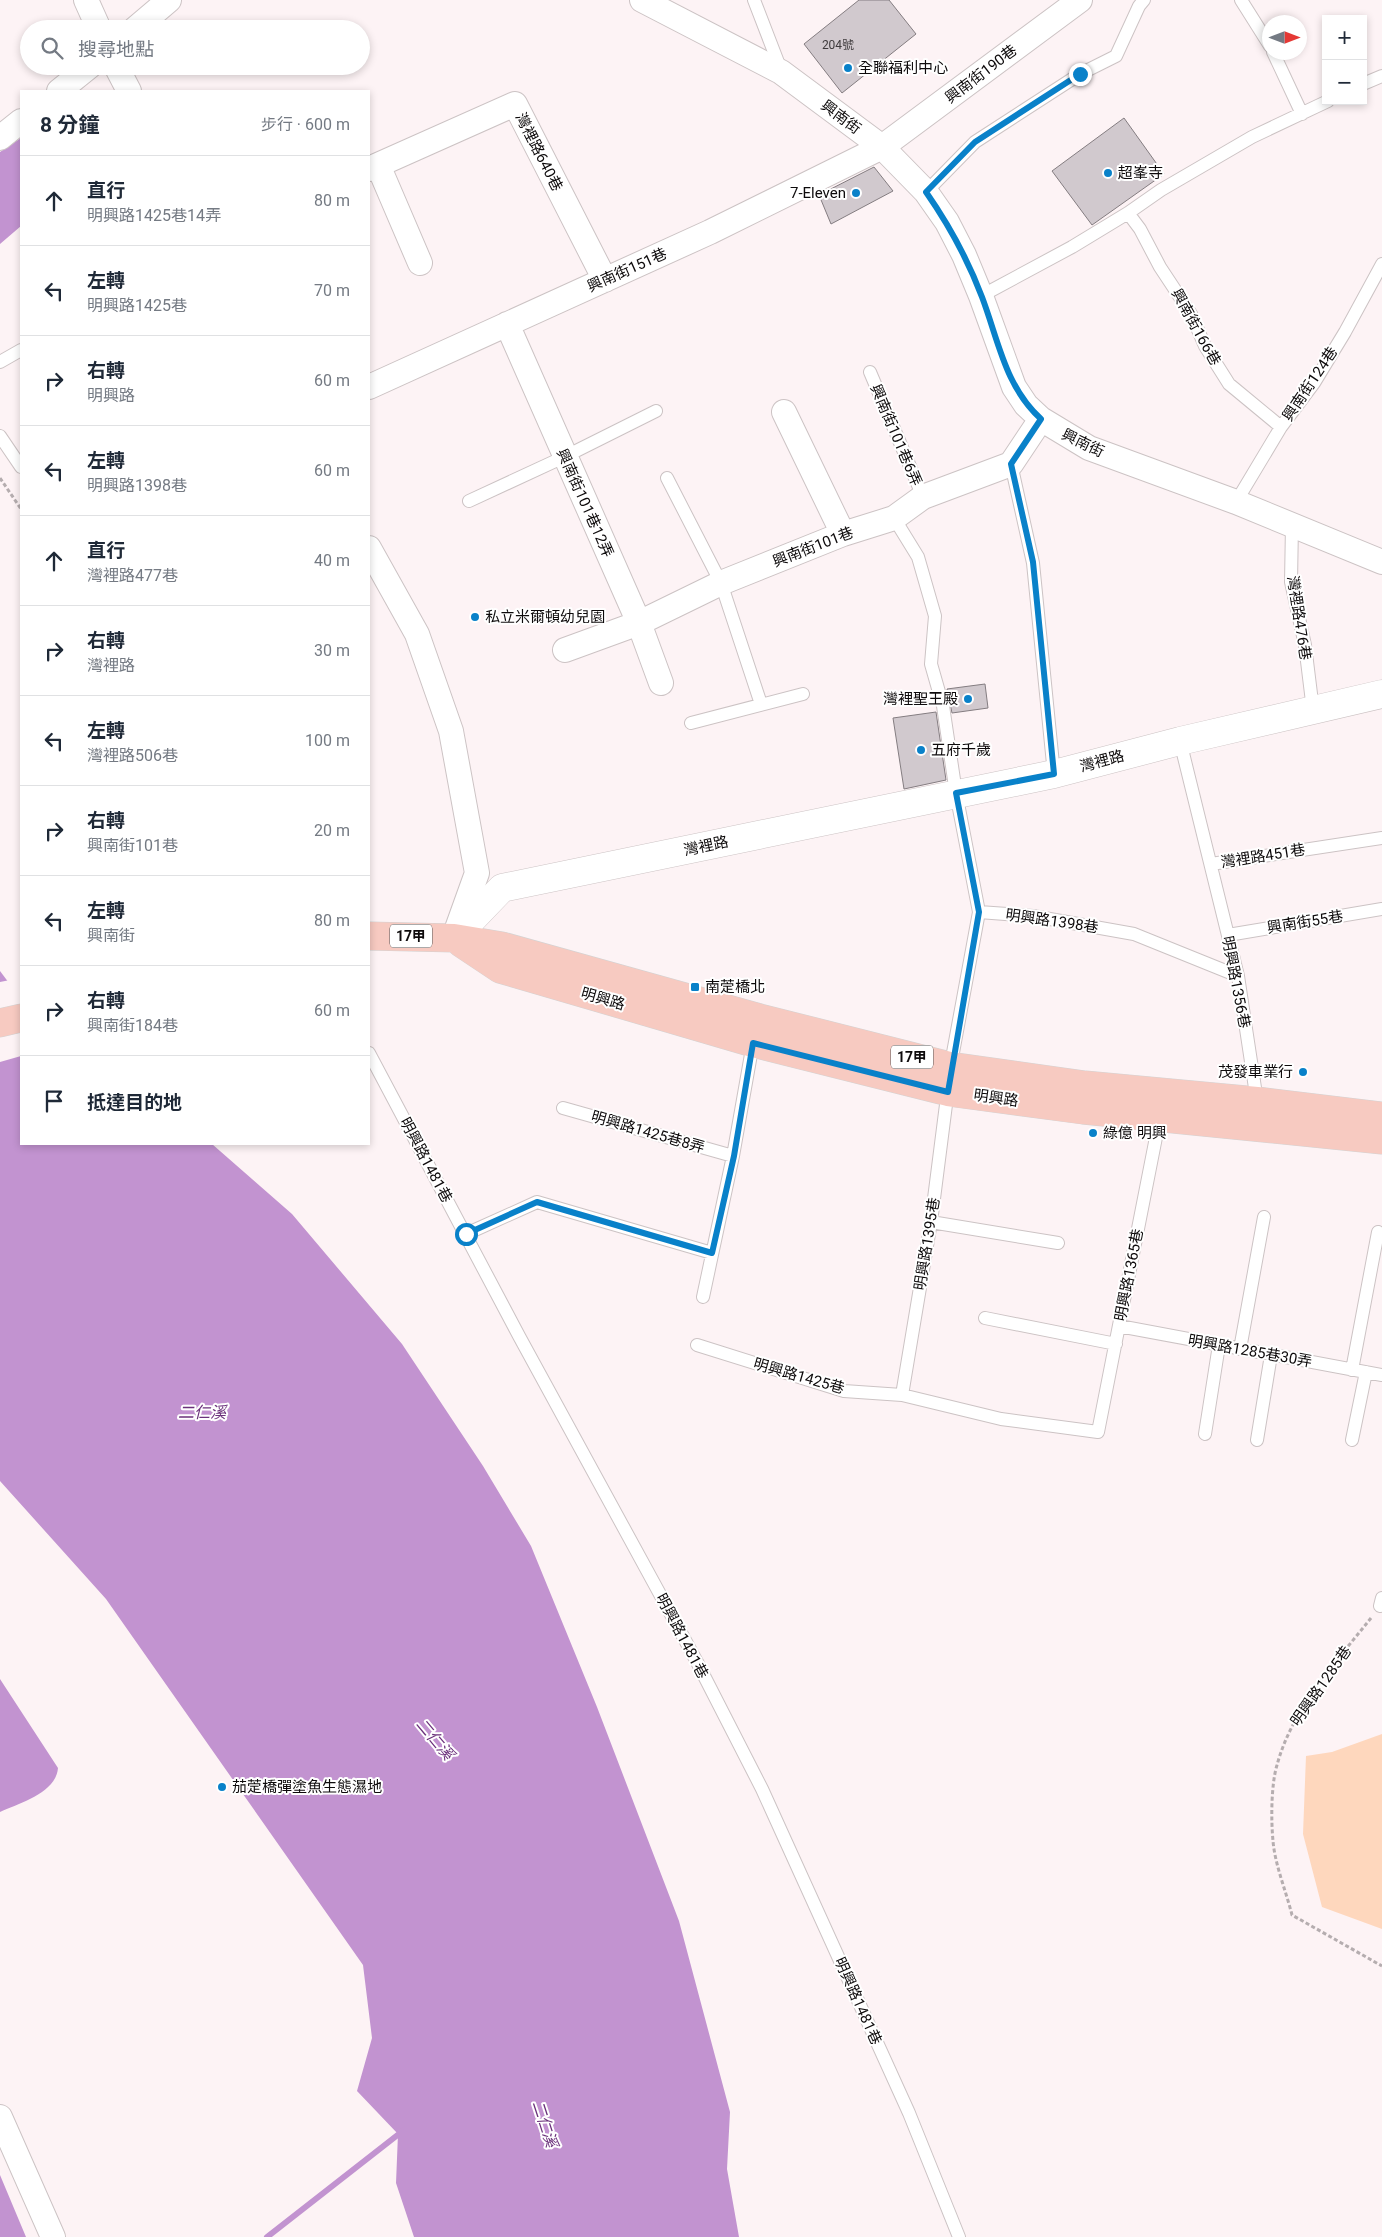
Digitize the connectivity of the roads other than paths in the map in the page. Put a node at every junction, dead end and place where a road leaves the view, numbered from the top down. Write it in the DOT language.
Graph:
graph roads {
  1 [pos="86,0"];
  2 [pos="169,0"];
  3 [pos="642,0"];
  4 [pos="754,0"];
  5 [pos="1080,0"];
  6 [pos="1144,0"];
  7 [pos="1241,0"];
  8 [pos="678,10"];
  9 [pos="95,20"];
  10 [pos="146,20"];
  11 [pos="1262,33"];
  12 [pos="1277,60"];
  13 [pos="781,72"];
  14 [pos="78,75"];
  15 [pos="121,75"];
  16 [pos="1382,76"];
  17 [pos="1367,82"];
  18 [pos="59,90"];
  19 [pos="128,90"];
  20 [pos="1322,104"];
  21 [pos="1302,114"];
  22 [pos="20,122"];
  23 [pos="0,138"];
  24 [pos="882,147"];
  25 [pos="373,167"];
  26 [pos="926,192"];
  27 [pos="1128,213"];
  28 [pos="420,264"];
  29 [pos="1382,264"];
  30 [pos="605,280"];
  31 [pos="982,296"];
  32 [pos="507,324"];
  33 [pos="20,351"];
  34 [pos="0,362"];
  35 [pos="870,372"];
  36 [pos="370,387"];
  37 [pos="656,411"];
  38 [pos="784,412"];
  39 [pos="1041,419"];
  40 [pos="1281,427"];
  41 [pos="0,436"];
  42 [pos="564,457"];
  43 [pos="1011,464"];
  44 [pos="20,466"];
  45 [pos="667,478"];
  46 [pos="923,497"];
  47 [pos="469,501"];
  48 [pos="1236,502"];
  49 [pos="894,518"];
  50 [pos="1292,525"];
  51 [pos="843,534"];
  52 [pos="370,550"];
  53 [pos="1382,562"];
  54 [pos="722,583"];
  55 [pos="639,623"];
  56 [pos="565,650"];
  57 [pos="661,683"];
  58 [pos="803,694"];
  59 [pos="1382,694"];
  60 [pos="761,704"];
  61 [pos="1312,710"];
  62 [pos="691,722"];
  63 [pos="1180,741"];
  64 [pos="1054,774"];
  65 [pos="956,793"];
  66 [pos="1382,838"];
  67 [pos="1211,864"];
  68 [pos="1382,909"];
  69 [pos="979,912"];
  70 [pos="1228,934"];
  71 [pos="370,936"];
  72 [pos="454,938"];
  73 [pos="1238,976"];
  74 [pos="20,1018"];
  75 [pos="0,1023"];
  76 [pos="753,1043"];
  77 [pos="370,1055"];
  78 [pos="949,1079"];
  79 [pos="1257,1101"];
  80 [pos="563,1108"];
  81 [pos="1382,1116"];
  82 [pos="1160,1117"];
  83 [pos="1382,1140"];
  84 [pos="734,1156"];
  85 [pos="1264,1217"];
  86 [pos="931,1222"];
  87 [pos="1378,1232"];
  88 [pos="466,1234"];
  89 [pos="1058,1243"];
  90 [pos="712,1253"];
  91 [pos="703,1297"];
  92 [pos="985,1318"];
  93 [pos="1119,1326"];
  94 [pos="1116,1344"];
  95 [pos="1219,1345"];
  96 [pos="697,1346"];
  97 [pos="1240,1349"];
  98 [pos="1271,1355"];
  99 [pos="1352,1370"];
  100 [pos="1366,1372"];
  101 [pos="1382,1375"];
  102 [pos="902,1395"];
  103 [pos="1098,1432"];
  104 [pos="1206,1434"];
  105 [pos="1258,1440"];
  106 [pos="1352,1440"];
  107 [pos="0,2117"];
  108 [pos="53,2237"];
  109 [pos="959,2237"];
  1 -- 9 [label="street"];
  2 -- 10 [label="street"];
  3 -- 8 [label="street, 興南街"];
  4 -- 13 [label="lane"];
  5 -- 24 [label="street, 興南街190巷"];
  6 -- 26 [label="lane"];
  7 -- 11 [label="lane"];
  8 -- 13 [label="street, 興南街"];
  12 -- 21 [label="lane"];
  13 -- 24 [label="street, 興南街"];
  14 -- 18 [label="street"];
  15 -- 19 [label="street"];
  16 -- 17 [label="lane"];
  20 -- 21 [label="lane"];
  21 -- 27 [label="lane"];
  22 -- 23 [label="street"];
  24 -- 26 [label="street, 興南街"];
  24 -- 30 [label="street, 興南街151巷"];
  25 -- 28 [label="street, 灣裡路640巷"];
  25 -- 30 [label="street, 灣裡路640巷"];
  26 -- 31 [label="street, 興南街"];
  27 -- 31 [label="lane"];
  27 -- 40 [label="lane, 興南街166巷"];
  29 -- 40 [label="lane, 興南街124巷"];
  30 -- 32 [label="street, 興南街151巷"];
  31 -- 39 [label="street, 興南街"];
  32 -- 36 [label="street, 興南街151巷"];
  32 -- 42 [label="street, 興南街101巷12弄"];
  33 -- 34 [label="lane"];
  35 -- 46 [label="lane, 興南街101巷6弄"];
  37 -- 42 [label="lane"];
  38 -- 51 [label="street"];
  39 -- 43 [label="street"];
  39 -- 48 [label="street, 興南街"];
  40 -- 48 [label="lane, 興南街124巷"];
  41 -- 44 [label="lane"];
  42 -- 47 [label="lane"];
  42 -- 55 [label="street, 興南街101巷12弄"];
  43 -- 46 [label="street, 興南街101巷"];
  43 -- 64 [label="lane"];
  45 -- 54 [label="lane"];
  46 -- 49 [label="street, 興南街101巷"];
  48 -- 50 [label="street, 興南街"];
  49 -- 51 [label="street, 興南街101巷"];
  49 -- 65 [label="lane"];
  50 -- 53 [label="street, 興南街"];
  50 -- 61 [label="lane, 灣裡路476巷"];
  51 -- 54 [label="street, 興南街101巷"];
  52 -- 72 [label="street"];
  54 -- 55 [label="street, 興南街101巷"];
  54 -- 60 [label="lane"];
  55 -- 56 [label="street, 興南街101巷"];
  55 -- 57 [label="street, 興南街101巷12弄"];
  58 -- 60 [label="lane"];
  59 -- 61 [label="street, 灣裡路"];
  60 -- 62 [label="lane"];
  61 -- 63 [label="street, 灣裡路"];
  63 -- 64 [label="street, 灣裡路"];
  63 -- 67 [label="lane, 灣裡路451巷"];
  64 -- 65 [label="street, 灣裡路"];
  65 -- 69 [label="lane"];
  65 -- 72 [label="street, 灣裡路"];
  66 -- 67 [label="lane, 灣裡路451巷"];
  67 -- 70 [label="lane, 明興路1356巷"];
  68 -- 70 [label="lane, 興南街55巷"];
  69 -- 73 [label="lane, 明興路1398巷"];
  69 -- 78 [label="lane"];
  70 -- 73 [label="lane, 明興路1356巷"];
  71 -- 72 [label="main road, 明興路 / 17甲"];
  72 -- 76 [label="main road, 明興路 / 17甲"];
  72 -- 78 [label="main road, 明興路 / 17甲"];
  73 -- 79 [label="lane, 明興路1356巷"];
  74 -- 75 [label="main road"];
  76 -- 78 [label="main road, 明興路 / 17甲"];
  76 -- 84 [label="lane"];
  77 -- 88 [label="lane, 明興路1481巷"];
  78 -- 79 [label="main road, 明興路 / 17甲"];
  78 -- 82 [label="main road, 明興路 / 17甲"];
  78 -- 86 [label="lane, 明興路1395巷"];
  79 -- 81 [label="main road, 明興路 / 17甲"];
  80 -- 84 [label="lane, 明興路1425巷8弄"];
  82 -- 83 [label="main road, 明興路 / 17甲"];
  82 -- 93 [label="lane, 明興路1365巷"];
  84 -- 90 [label="lane"];
  85 -- 97 [label="lane"];
  86 -- 89 [label="lane"];
  86 -- 102 [label="lane, 明興路1395巷"];
  87 -- 99 [label="lane"];
  88 -- 90 [label="lane"];
  88 -- 109 [label="lane, 明興路1481巷"];
  90 -- 91 [label="lane"];
  92 -- 94 [label="lane"];
  93 -- 94 [label="lane, 明興路1365巷"];
  93 -- 95 [label="lane, 明興路1285巷30弄"];
  94 -- 103 [label="lane, 明興路1365巷"];
  95 -- 97 [label="lane, 明興路1285巷30弄"];
  95 -- 104 [label="lane"];
  96 -- 102 [label="lane, 明興路1425巷"];
  97 -- 98 [label="lane, 明興路1285巷30弄"];
  98 -- 99 [label="lane, 明興路1285巷30弄"];
  98 -- 105 [label="lane"];
  99 -- 100 [label="lane, 明興路1285巷30弄"];
  100 -- 101 [label="lane, 明興路1285巷30弄"];
  100 -- 106 [label="lane"];
  102 -- 103 [label="lane, 明興路1425巷"];
  107 -- 108 [label="street"];
}
